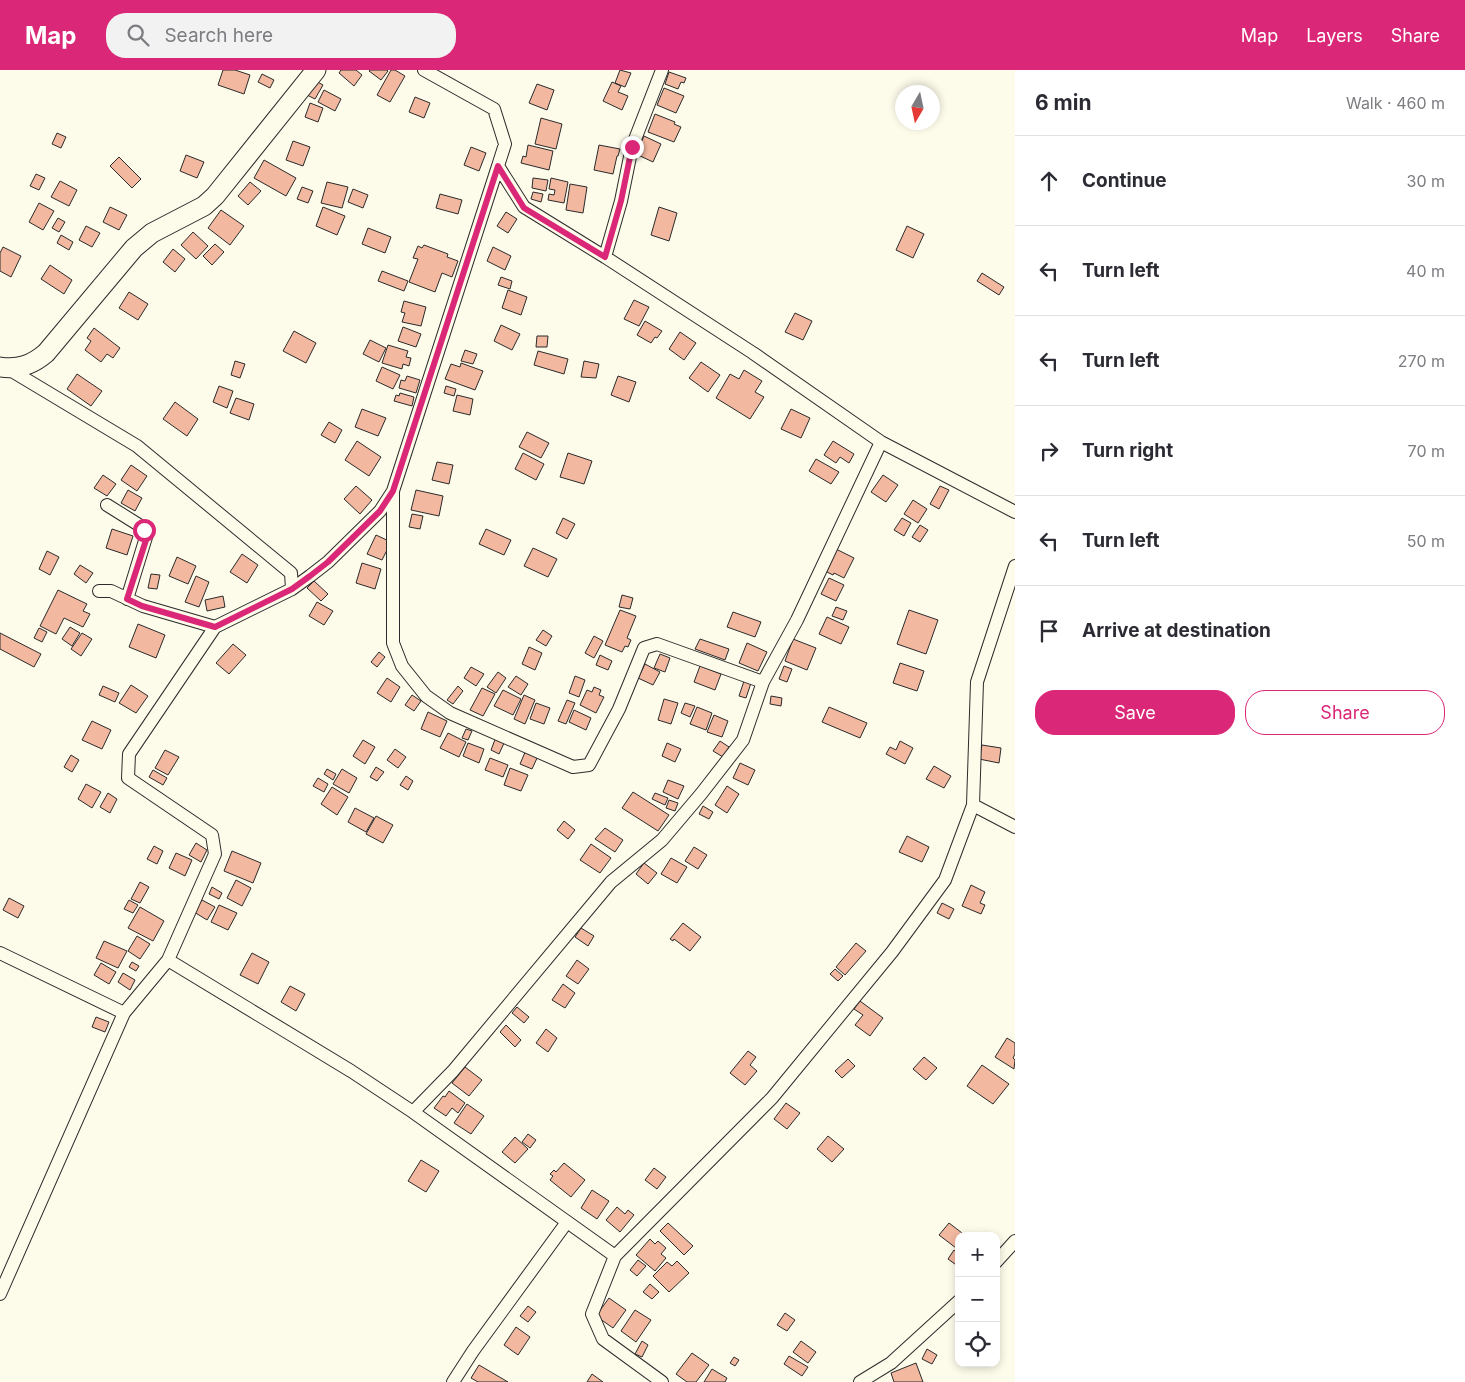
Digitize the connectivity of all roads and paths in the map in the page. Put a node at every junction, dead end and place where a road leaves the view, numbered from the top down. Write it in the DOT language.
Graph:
graph roads {
  1 [pos="316,70"];
  2 [pos="424,70"];
  3 [pos="662,70"];
  4 [pos="498,166"];
  5 [pos="605,257"];
  6 [pos="3,368"];
  7 [pos="881,442"];
  8 [pos="393,491"];
  9 [pos="107,505"];
  10 [pos="1015,512"];
  11 [pos="1015,566"];
  12 [pos="292,589"];
  13 [pos="99,591"];
  14 [pos="127,599"];
  15 [pos="215,627"];
  16 [pos="763,682"];
  17 [pos="973,805"];
  18 [pos="1015,827"];
  19 [pos="0,952"];
  20 [pos="168,960"];
  21 [pos="124,1013"];
  22 [pos="413,1112"];
  23 [pos="567,1222"];
  24 [pos="1015,1241"];
  25 [pos="615,1256"];
  26 [pos="1000,1258"];
  27 [pos="0,1294"];
  28 [pos="955,1305"];
  29 [pos="454,1382"];
  30 [pos="662,1382"];
  31 [pos="860,1382"];
  1 -- 6 [label="main road"];
  2 -- 4 [label="street"];
  3 -- 5 [label="street"];
  4 -- 5 [label="street"];
  4 -- 8 [label="street"];
  5 -- 7 [label="street"];
  6 -- 12 [label="street"];
  7 -- 10 [label="street"];
  7 -- 16 [label="street"];
  8 -- 12 [label="street"];
  8 -- 16 [label="street"];
  9 -- 14 [label="street"];
  11 -- 17 [label="street"];
  12 -- 15 [label="street"];
  13 -- 14 [label="street"];
  14 -- 15 [label="street"];
  15 -- 20 [label="street"];
  16 -- 22 [label="street"];
  17 -- 18 [label="street"];
  17 -- 25 [label="street"];
  19 -- 21 [label="street"];
  20 -- 21 [label="street"];
  20 -- 22 [label="street"];
  21 -- 27 [label="street"];
  22 -- 23 [label="street"];
  23 -- 25 [label="street"];
  23 -- 29 [label="street"];
  24 -- 26 [label="street"];
  25 -- 30 [label="street"];
  28 -- 31 [label="street"];
}
